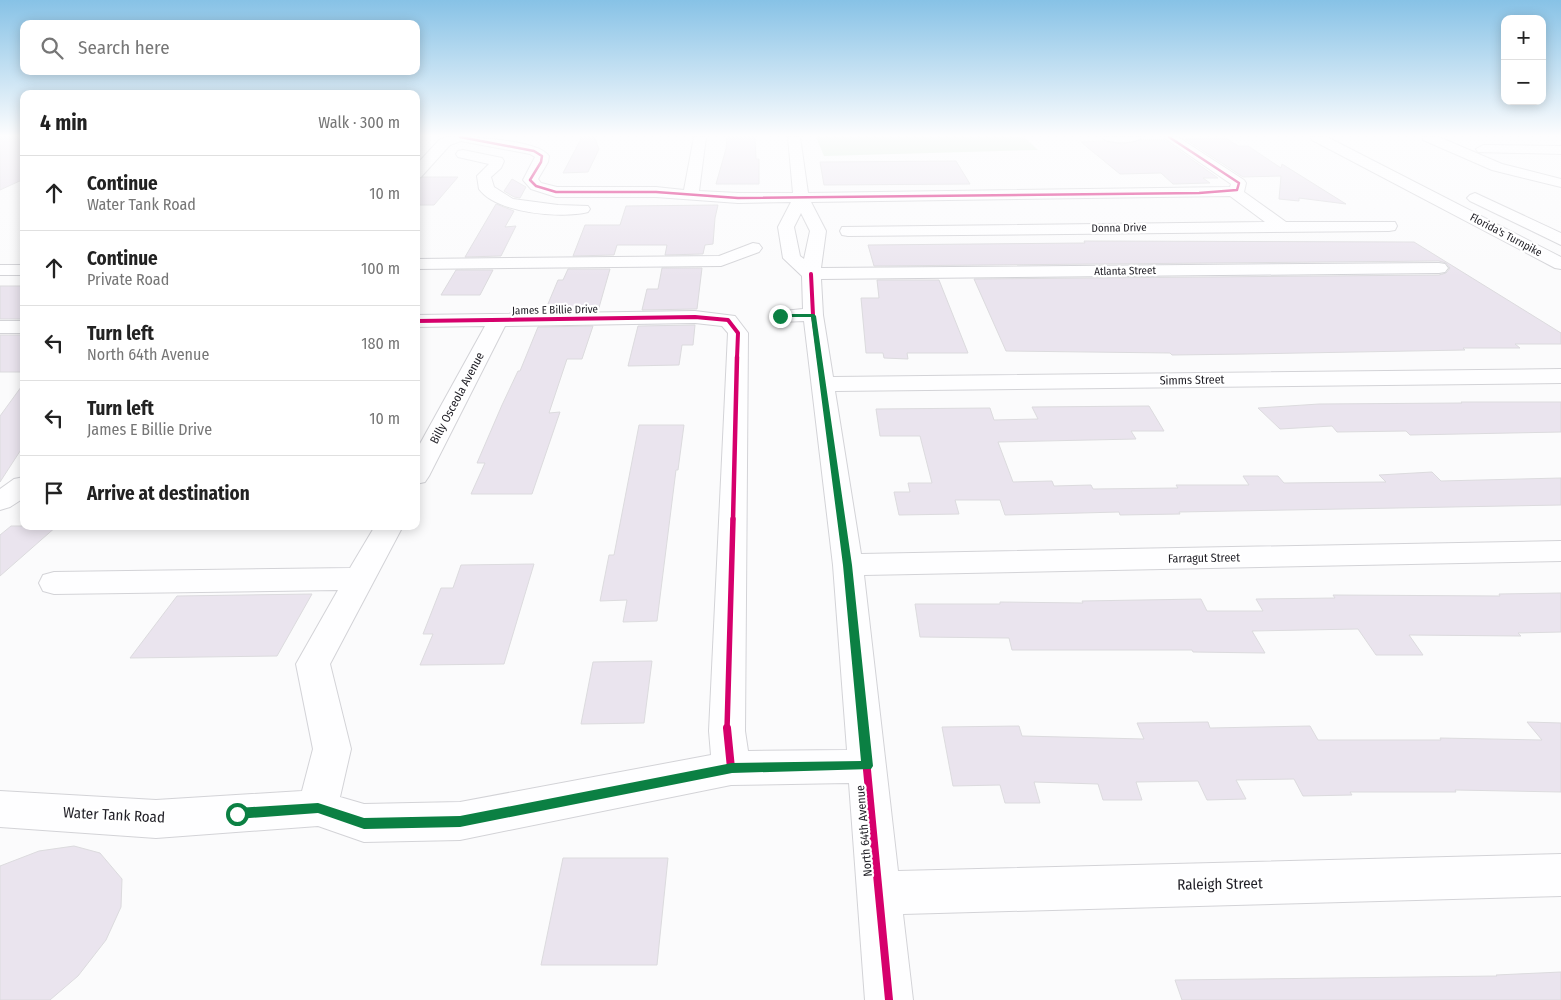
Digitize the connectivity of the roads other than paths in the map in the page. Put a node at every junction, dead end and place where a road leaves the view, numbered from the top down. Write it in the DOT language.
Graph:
graph roads {
  1 [pos="485,184"];
  2 [pos="534,184"];
  3 [pos="693,184"];
  4 [pos="799,184"];
  5 [pos="1232,184"];
  6 [pos="1407,184"];
  7 [pos="1236,187"];
  8 [pos="1458,190"];
  9 [pos="602,193"];
  10 [pos="1080,194"];
  11 [pos="691,196"];
  12 [pos="926,196"];
  13 [pos="801,197"];
  14 [pos="1201,208"];
  15 [pos="1092,209"];
  16 [pos="990,210"];
  17 [pos="1389,226"];
  18 [pos="1282,227"];
  19 [pos="848,230"];
  20 [pos="935,230"];
  21 [pos="1561,240"];
  22 [pos="753,248"];
  23 [pos="420,264"];
  24 [pos="1561,264"];
  25 [pos="1439,268"];
  26 [pos="0,270"];
  27 [pos="20,270"];
  28 [pos="811,274"];
  29 [pos="780,316"];
  30 [pos="814,316"];
  31 [pos="498,320"];
  32 [pos="420,321"];
  33 [pos="20,327"];
  34 [pos="0,328"];
  35 [pos="1561,376"];
  36 [pos="824,384"];
  37 [pos="420,463"];
  38 [pos="20,488"];
  39 [pos="0,501"];
  40 [pos="387,530"];
  41 [pos="1561,551"];
  42 [pos="848,565"];
  43 [pos="361,578"];
  44 [pos="54,583"];
  45 [pos="867,766"];
  46 [pos="732,768"];
  47 [pos="0,808"];
  48 [pos="318,808"];
  49 [pos="1561,875"];
  50 [pos="880,893"];
  51 [pos="889,1000"];
  1 -- 9 [label="main road"];
  2 -- 9 [label="main road"];
  3 -- 11 [label="main road"];
  4 -- 13 [label="main road, North 64th Avenue"];
  5 -- 7 [label="main road"];
  6 -- 24 [label="main road, Florida's Turnpike"];
  7 -- 10 [label="main road"];
  7 -- 18 [label="main road"];
  8 -- 21 [label="main road, Florida's Turnpike"];
  9 -- 11 [label="main road"];
  10 -- 12 [label="main road"];
  10 -- 15 [label="main road"];
  11 -- 13 [label="main road"];
  12 -- 13 [label="main road"];
  12 -- 20 [label="main road"];
  13 -- 28 [label="main road, North 64th Avenue"];
  13 -- 28 [label="main road"];
  14 -- 15 [label="main road"];
  15 -- 16 [label="main road"];
  17 -- 18 [label="main road, Donna Drive"];
  18 -- 20 [label="main road, Donna Drive"];
  19 -- 20 [label="main road, Donna Drive"];
  22 -- 23 [label="main road"];
  25 -- 28 [label="main road, Atlanta Street"];
  26 -- 27 [label="main road"];
  28 -- 30 [label="main road, North 64th Avenue"];
  29 -- 30 [label="main road"];
  30 -- 36 [label="main road, North 64th Avenue"];
  31 -- 32 [label="main road, James E Billie Drive"];
  31 -- 37 [label="main road, Billy Osceola Avenue"];
  31 -- 46 [label="main road, James E Billie Drive"];
  33 -- 34 [label="main road"];
  35 -- 36 [label="main road, Simms Street"];
  36 -- 42 [label="main road, North 64th Avenue"];
  38 -- 39 [label="main road"];
  40 -- 43 [label="main road"];
  41 -- 42 [label="main road, Farragut Street"];
  42 -- 45 [label="main road, North 64th Avenue"];
  43 -- 44 [label="main road"];
  43 -- 48 [label="main road"];
  45 -- 46 [label="main road"];
  45 -- 50 [label="main road, North 64th Avenue"];
  46 -- 48 [label="main road"];
  47 -- 48 [label="main road, Water Tank Road"];
  49 -- 50 [label="main road, Raleigh Street"];
  50 -- 51 [label="main road, North 64th Avenue"];
}
